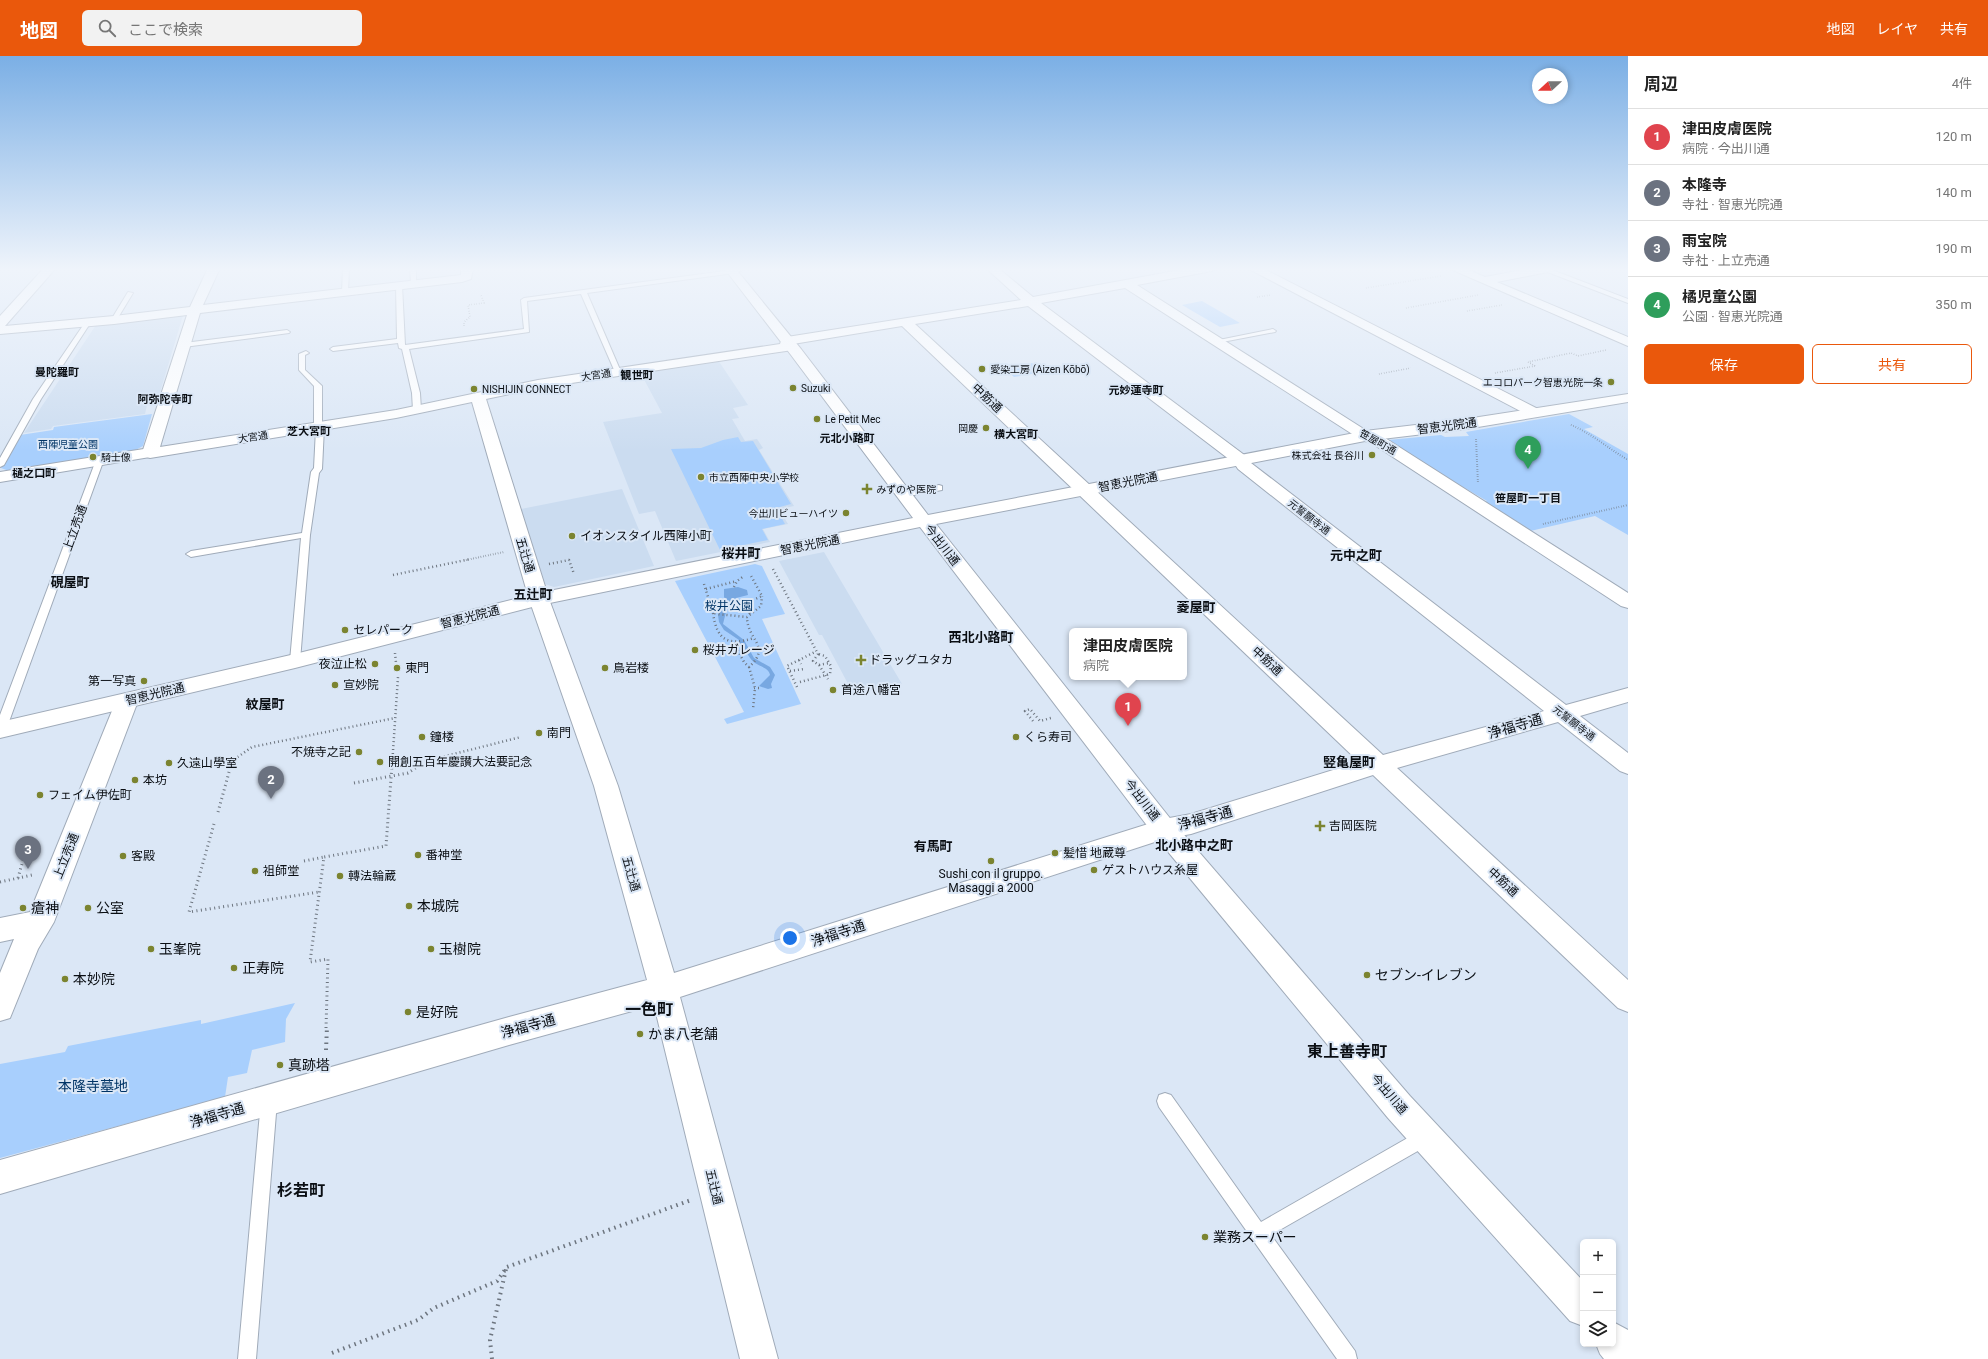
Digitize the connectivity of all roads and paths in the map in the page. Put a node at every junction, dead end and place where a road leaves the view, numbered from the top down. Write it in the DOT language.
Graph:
graph roads {
  1 [pos="13,329"];
  2 [pos="84,329"];
  3 [pos="189,329"];
  4 [pos="400,329"];
  5 [pos="464,329"];
  6 [pos="527,329"];
  7 [pos="599,329"];
  8 [pos="777,329"];
  9 [pos="865,329"];
  10 [pos="912,329"];
  11 [pos="1067,329"];
  12 [pos="1198,329"];
  13 [pos="1371,329"];
  14 [pos="1597,329"];
  15 [pos="0,330"];
  16 [pos="1273,331"];
  17 [pos="287,332"];
  18 [pos="464,339"];
  19 [pos="400,341"];
  20 [pos="1217,341"];
  21 [pos="787,342"];
  22 [pos="1628,342"];
  23 [pos="184,345"];
  24 [pos="405,347"];
  25 [pos="333,349"];
  26 [pos="1606,350"];
  27 [pos="306,353"];
  28 [pos="1438,363"];
  29 [pos="1518,369"];
  30 [pos="618,372"];
  31 [pos="1378,374"];
  32 [pos="478,397"];
  33 [pos="1628,398"];
  34 [pos="417,410"];
  35 [pos="1533,412"];
  36 [pos="1570,424"];
  37 [pos="319,427"];
  38 [pos="1365,436"];
  39 [pos="1481,436"];
  40 [pos="1470,438"];
  41 [pos="1476,438"];
  42 [pos="150,453"];
  43 [pos="1241,460"];
  44 [pos="1628,460"];
  45 [pos="99,462"];
  46 [pos="0,465"];
  47 [pos="0,477"];
  48 [pos="1478,486"];
  49 [pos="939,488"];
  50 [pos="1084,491"];
  51 [pos="904,494"];
  52 [pos="1628,505"];
  53 [pos="924,522"];
  54 [pos="1536,526"];
  55 [pos="306,535"];
  56 [pos="523,548"];
  57 [pos="191,554"];
  58 [pos="771,564"];
  59 [pos="393,574"];
  60 [pos="701,578"];
  61 [pos="737,581"];
  62 [pos="734,587"];
  63 [pos="706,589"];
  64 [pos="762,596"];
  65 [pos="538,599"];
  66 [pos="749,602"];
  67 [pos="1628,602"];
  68 [pos="747,605"];
  69 [pos="713,613"];
  70 [pos="750,614"];
  71 [pos="747,617"];
  72 [pos="754,638"];
  73 [pos="734,643"];
  74 [pos="816,653"];
  75 [pos="799,660"];
  76 [pos="295,661"];
  77 [pos="829,663"];
  78 [pos="801,664"];
  79 [pos="819,665"];
  80 [pos="749,667"];
  81 [pos="804,669"];
  82 [pos="790,671"];
  83 [pos="825,676"];
  84 [pos="398,677"];
  85 [pos="828,679"];
  86 [pos="800,682"];
  87 [pos="797,687"];
  88 [pos="754,688"];
  89 [pos="761,688"];
  90 [pos="1628,695"];
  91 [pos="127,701"];
  92 [pos="753,709"];
  93 [pos="1562,713"];
  94 [pos="395,718"];
  95 [pos="1051,718"];
  96 [pos="1033,721"];
  97 [pos="0,730"];
  98 [pos="521,738"];
  99 [pos="1378,765"];
  100 [pos="1628,765"];
  101 [pos="391,776"];
  102 [pos="354,783"];
  103 [pos="218,812"];
  104 [pos="214,824"];
  105 [pos="1164,829"];
  106 [pos="40,844"];
  107 [pos="324,857"];
  108 [pos="304,861"];
  109 [pos="36,874"];
  110 [pos="18,878"];
  111 [pos="0,882"];
  112 [pos="319,892"];
  113 [pos="40,922"];
  114 [pos="0,930"];
  115 [pos="664,989"];
  116 [pos="1628,999"];
  117 [pos="0,1008"];
  118 [pos="326,1050"];
  119 [pos="269,1100"];
  120 [pos="1166,1101"];
  121 [pos="1426,1137"];
  122 [pos="0,1177"];
  123 [pos="715,1191"];
  124 [pos="1260,1232"];
  125 [pos="507,1267"];
  126 [pos="1580,1305"];
  127 [pos="1616,1344"];
  128 [pos="332,1354"];
  129 [pos="1628,1357"];
  130 [pos="247,1359"];
  131 [pos="492,1359"];
  132 [pos="759,1359"];
  133 [pos="1346,1359"];
  1 -- 15 [label="street"];
  2 -- 46 [label="lane"];
  3 -- 23 [label="street"];
  4 -- 19 [label="lane"];
  5 -- 18 [label="path"];
  6 -- 18 [label="lane"];
  7 -- 30 [label="lane"];
  8 -- 21 [label="street, 今出川通"];
  9 -- 21 [label="street, 大宮通"];
  10 -- 50 [label="street, 中筋通"];
  11 -- 43 [label="street, 元誓願寺通"];
  12 -- 20 [label="street, 笹屋町通"];
  13 -- 28 [label="street"];
  14 -- 22 [label="street"];
  16 -- 20 [label="lane"];
  17 -- 23 [label="lane"];
  18 -- 24 [label="lane"];
  19 -- 24 [label="lane"];
  19 -- 25 [label="lane"];
  20 -- 38 [label="street, 笹屋町通"];
  21 -- 30 [label="street, 大宮通"];
  21 -- 51 [label="street, 今出川通"];
  23 -- 42 [label="street"];
  24 -- 34 [label="lane"];
  26 -- 29 [label="path"];
  27 -- 37 [label="lane"];
  28 -- 31 [label="path"];
  28 -- 35 [label="street"];
  30 -- 32 [label="street, 大宮通"];
  32 -- 34 [label="street, 大宮通"];
  32 -- 56 [label="street, 五辻通"];
  33 -- 35 [label="street, 智恵光院通"];
  34 -- 37 [label="street, 大宮通"];
  35 -- 38 [label="street, 智恵光院通"];
  36 -- 44 [label="path"];
  37 -- 42 [label="street, 大宮通"];
  37 -- 55 [label="lane"];
  38 -- 43 [label="street, 智恵光院通"];
  38 -- 67 [label="street, 笹屋町通"];
  39 -- 41 [label="path"];
  40 -- 41 [label="path"];
  41 -- 48 [label="path"];
  42 -- 45 [label="street, 大宮通"];
  43 -- 50 [label="street, 智恵光院通"];
  43 -- 93 [label="street, 元誓願寺通"];
  45 -- 47 [label="street, 大宮通"];
  45 -- 97 [label="lane, 上立売通"];
  49 -- 51 [label="lane"];
  50 -- 53 [label="street, 智恵光院通"];
  50 -- 99 [label="street, 中筋通"];
  51 -- 53 [label="street, 今出川通"];
  52 -- 54 [label="path"];
  53 -- 65 [label="street, 智恵光院通"];
  53 -- 105 [label="street, 今出川通"];
  55 -- 57 [label="lane"];
  55 -- 76 [label="lane"];
  56 -- 59 [label="path"];
  56 -- 65 [label="street, 五辻通"];
  58 -- 74 [label="path"];
  60 -- 63 [label="path"];
  61 -- 62 [label="path"];
  61 -- 63 [label="path"];
  61 -- 64 [label="path"];
  63 -- 69 [label="path"];
  64 -- 66 [label="path"];
  64 -- 70 [label="path"];
  65 -- 76 [label="street, 智恵光院通"];
  65 -- 115 [label="street, 五辻通"];
  68 -- 70 [label="path"];
  69 -- 71 [label="path"];
  69 -- 73 [label="path"];
  70 -- 71 [label="path"];
  71 -- 72 [label="path"];
  72 -- 73 [label="path"];
  72 -- 80 [label="path"];
  73 -- 80 [label="path"];
  74 -- 75 [label="path"];
  74 -- 77 [label="path"];
  74 -- 79 [label="path"];
  75 -- 78 [label="path"];
  75 -- 82 [label="path"];
  76 -- 91 [label="street, 智恵光院通"];
  77 -- 79 [label="path"];
  77 -- 83 [label="path"];
  79 -- 83 [label="path"];
  80 -- 88 [label="path"];
  81 -- 82 [label="path"];
  82 -- 87 [label="path"];
  83 -- 85 [label="path"];
  83 -- 86 [label="path"];
  84 -- 94 [label="path"];
  88 -- 89 [label="path"];
  88 -- 92 [label="path"];
  90 -- 93 [label="street, 浄福寺通"];
  91 -- 97 [label="street, 智恵光院通"];
  91 -- 113 [label="street, 上立売通"];
  93 -- 99 [label="street, 浄福寺通"];
  93 -- 100 [label="street, 元誓願寺通"];
  94 -- 101 [label="path"];
  94 -- 103 [label="path"];
  95 -- 96 [label="path"];
  98 -- 101 [label="path"];
  99 -- 105 [label="street, 浄福寺通"];
  99 -- 116 [label="street, 中筋通"];
  101 -- 102 [label="path"];
  101 -- 107 [label="path"];
  104 -- 112 [label="path"];
  105 -- 115 [label="street, 浄福寺通"];
  105 -- 121 [label="street, 今出川通"];
  106 -- 110 [label="path"];
  107 -- 108 [label="path"];
  107 -- 112 [label="path"];
  109 -- 110 [label="path"];
  110 -- 111 [label="path"];
  112 -- 118 [label="path"];
  113 -- 114 [label="street"];
  113 -- 117 [label="street, 上立売通"];
  115 -- 119 [label="street, 浄福寺通"];
  115 -- 123 [label="street, 五辻通"];
  119 -- 122 [label="street, 浄福寺通"];
  119 -- 130 [label="lane"];
  120 -- 124 [label="lane"];
  121 -- 124 [label="lane"];
  121 -- 126 [label="street, 今出川通"];
  123 -- 125 [label="path"];
  123 -- 132 [label="street, 五辻通"];
  124 -- 133 [label="lane"];
  125 -- 128 [label="path"];
  125 -- 131 [label="path"];
  127 -- 129 [label="street"];
}
